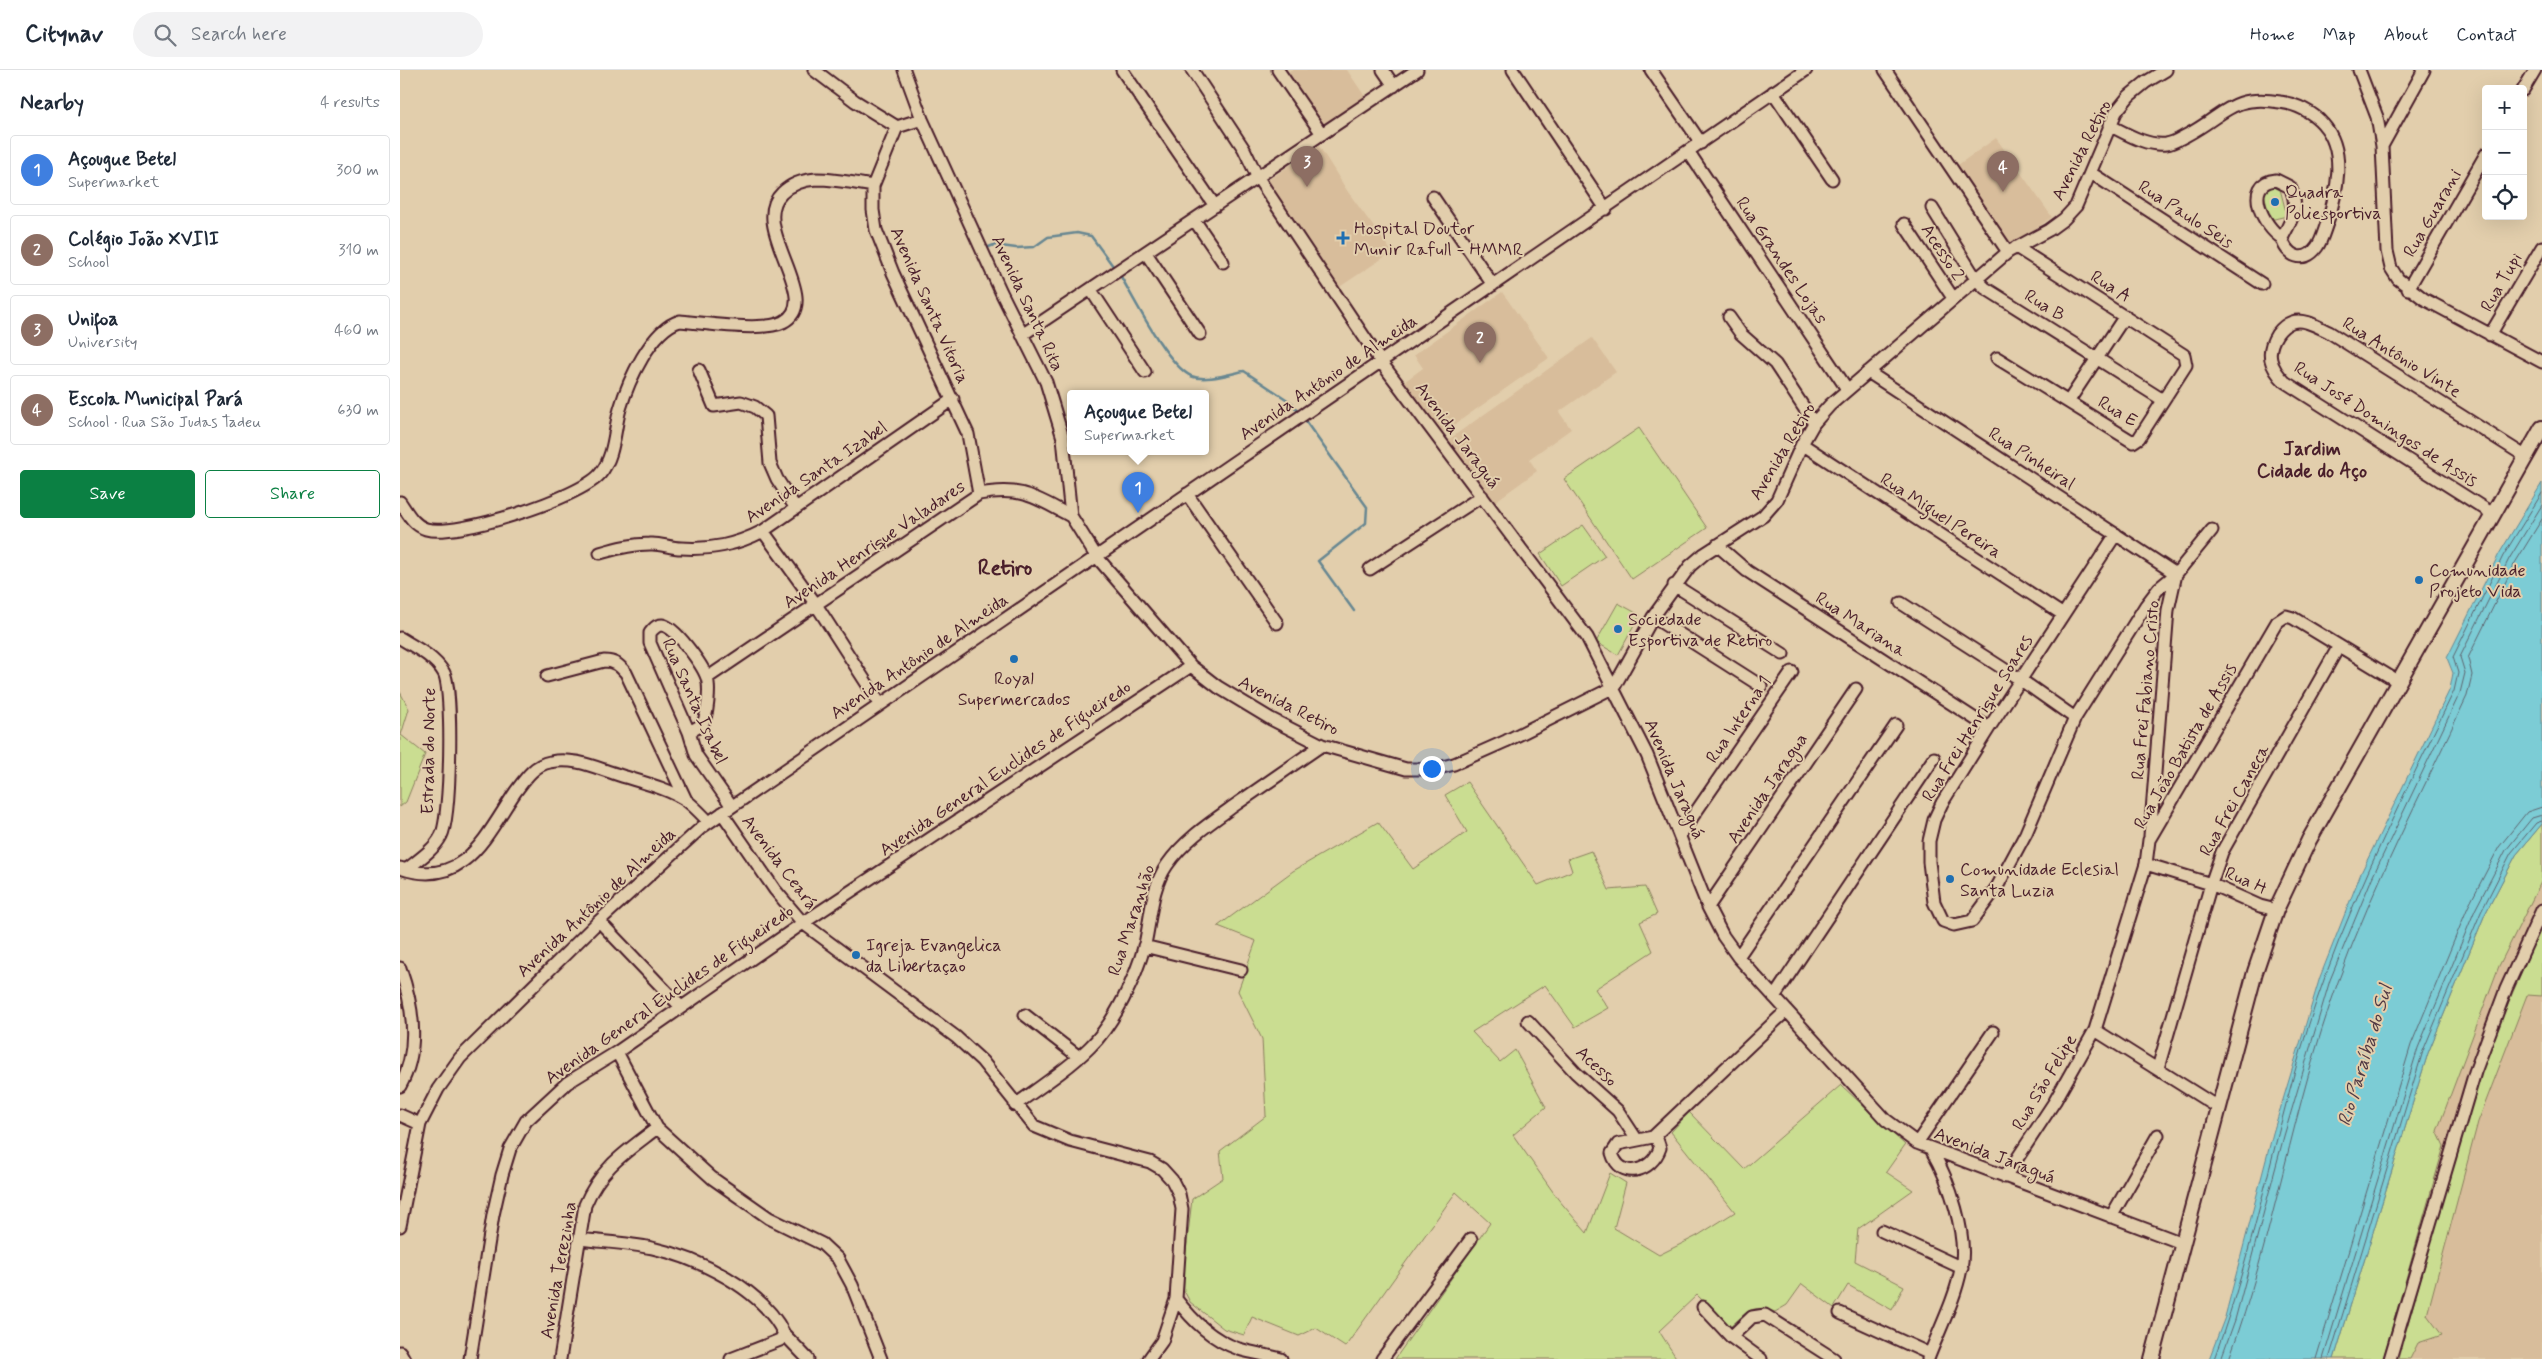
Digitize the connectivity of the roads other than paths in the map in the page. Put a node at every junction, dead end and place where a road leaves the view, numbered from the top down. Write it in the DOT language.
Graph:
graph roads {
  1 [pos="814,70"];
  2 [pos="904,70"];
  3 [pos="1122,70"];
  4 [pos="1192,70"];
  5 [pos="1278,70"];
  6 [pos="1383,70"];
  7 [pos="1417,70"];
  8 [pos="1513,70"];
  9 [pos="1650,70"];
  10 [pos="1885,70"];
  11 [pos="2166,70"];
  12 [pos="2359,70"];
  13 [pos="2424,70"];
  14 [pos="2535,70"];
  15 [pos="1798,72"];
  16 [pos="2526,85"];
  17 [pos="1394,86"];
  18 [pos="1774,92"];
  19 [pos="922,119"];
  20 [pos="2109,125"];
  21 [pos="897,127"];
  22 [pos="1322,134"];
  23 [pos="1701,142"];
  24 [pos="2382,146"];
  25 [pos="1688,151"];
  26 [pos="2482,161"];
  27 [pos="2091,172"];
  28 [pos="1258,178"];
  29 [pos="1832,179"];
  30 [pos="873,186"];
  31 [pos="1433,196"];
  32 [pos="1215,206"];
  33 [pos="1932,208"];
  34 [pos="1606,209"];
  35 [pos="1195,221"];
  36 [pos="1904,224"];
  37 [pos="2282,238"];
  38 [pos="2542,247"];
  39 [pos="2012,250"];
  40 [pos="1146,253"];
  41 [pos="1223,262"];
  42 [pos="1976,279"];
  43 [pos="2262,284"];
  44 [pos="1493,285"];
  45 [pos="2408,289"];
  46 [pos="1090,290"];
  47 [pos="1953,298"];
  48 [pos="2125,316"];
  49 [pos="1730,317"];
  50 [pos="1200,334"];
  51 [pos="1022,335"];
  52 [pos="2490,335"];
  53 [pos="2269,356"];
  54 [pos="1997,358"];
  55 [pos="2097,358"];
  56 [pos="2186,358"];
  57 [pos="1381,362"];
  58 [pos="2542,362"];
  59 [pos="699,370"];
  60 [pos="1144,372"];
  61 [pos="1868,372"];
  62 [pos="1847,389"];
  63 [pos="953,399"];
  64 [pos="2164,400"];
  65 [pos="2068,402"];
  66 [pos="1814,423"];
  67 [pos="2542,428"];
  68 [pos="1802,444"];
  69 [pos="2525,456"];
  70 [pos="979,494"];
  71 [pos="1187,494"];
  72 [pos="1482,496"];
  73 [pos="400,502"];
  74 [pos="795,507"];
  75 [pos="2493,514"];
  76 [pos="1071,516"];
  77 [pos="2212,530"];
  78 [pos="763,531"];
  79 [pos="2116,534"];
  80 [pos="1718,545"];
  81 [pos="600,553"];
  82 [pos="1096,556"];
  83 [pos="1370,569"];
  84 [pos="2176,574"];
  85 [pos="1674,585"];
  86 [pos="815,603"];
  87 [pos="1901,604"];
  88 [pos="2062,614"];
  89 [pos="1653,617"];
  90 [pos="1277,623"];
  91 [pos="400,638"];
  92 [pos="2340,646"];
  93 [pos="1783,654"];
  94 [pos="1191,666"];
  95 [pos="1792,672"];
  96 [pos="547,676"];
  97 [pos="707,678"];
  98 [pos="2021,680"];
  99 [pos="2397,681"];
  100 [pos="1761,686"];
  101 [pos="1614,687"];
  102 [pos="1856,688"];
  103 [pos="880,704"];
  104 [pos="2075,718"];
  105 [pos="1896,724"];
  106 [pos="1989,728"];
  107 [pos="689,732"];
  108 [pos="1322,745"];
  109 [pos="1934,758"];
  110 [pos="686,800"];
  111 [pos="726,809"];
  112 [pos="709,822"];
  113 [pos="1680,835"];
  114 [pos="2149,840"];
  115 [pos="2146,864"];
  116 [pos="403,869"];
  117 [pos="2210,884"];
  118 [pos="1708,907"];
  119 [pos="2276,910"];
  120 [pos="2542,910"];
  121 [pos="599,921"];
  122 [pos="803,923"];
  123 [pos="1144,946"];
  124 [pos="1738,957"];
  125 [pos="400,968"];
  126 [pos="1241,970"];
  127 [pos="1774,997"];
  128 [pos="681,1007"];
  129 [pos="1786,1011"];
  130 [pos="1025,1015"];
  131 [pos="1528,1020"];
  132 [pos="2095,1030"];
  133 [pos="1993,1032"];
  134 [pos="617,1052"];
  135 [pos="1079,1057"];
  136 [pos="2158,1068"];
  137 [pos="400,1086"];
  138 [pos="1015,1105"];
  139 [pos="2219,1108"];
  140 [pos="400,1115"];
  141 [pos="420,1124"];
  142 [pos="657,1128"];
  143 [pos="2158,1135"];
  144 [pos="1653,1137"];
  145 [pos="1637,1140"];
  146 [pos="1917,1143"];
  147 [pos="1932,1151"];
  148 [pos="2005,1177"];
  149 [pos="2111,1218"];
  150 [pos="400,1226"];
  151 [pos="1882,1230"];
  152 [pos="580,1238"];
  153 [pos="1471,1239"];
  154 [pos="2182,1243"];
  155 [pos="1962,1268"];
  156 [pos="1176,1299"];
  157 [pos="1703,1307"];
  158 [pos="1840,1313"];
  159 [pos="782,1337"];
  160 [pos="1731,1337"];
  161 [pos="400,1352"];
  162 [pos="1929,1356"];
  163 [pos="404,1359"];
  164 [pos="470,1359"];
  165 [pos="560,1359"];
  166 [pos="731,1359"];
  167 [pos="808,1359"];
  168 [pos="881,1359"];
  169 [pos="1149,1359"];
  170 [pos="1280,1359"];
  171 [pos="1382,1359"];
  172 [pos="1761,1359"];
  173 [pos="1834,1359"];
  174 [pos="2152,1359"];
  175 [pos="2390,1359"];
  1 -- 21 [label="street"];
  2 -- 19 [label="street, Avenida Santa Rita"];
  3 -- 32 [label="street"];
  4 -- 28 [label="street, Avenida Jaraguá"];
  5 -- 22 [label="street"];
  6 -- 17 [label="street"];
  7 -- 17 [label="street"];
  8 -- 34 [label="street"];
  9 -- 23 [label="street"];
  10 -- 39 [label="street"];
  11 -- 20 [label="street, Avenida Retiro"];
  12 -- 24 [label="street"];
  13 -- 24 [label="street"];
  14 -- 16 [label="street"];
  15 -- 18 [label="street, Avenida Antônio de Almeida"];
  17 -- 22 [label="street"];
  18 -- 23 [label="street, Avenida Antônio de Almeida"];
  18 -- 29 [label="street"];
  19 -- 21 [label="street"];
  19 -- 51 [label="street, Avenida Santa Rita"];
  20 -- 27 [label="street, Avenida Retiro"];
  20 -- 37 [label="street"];
  21 -- 30 [label="street, Avenida Santa Vitoria"];
  22 -- 28 [label="street"];
  23 -- 25 [label="street, Avenida Antônio de Almeida"];
  24 -- 45 [label="street"];
  25 -- 34 [label="street, Avenida Antônio de Almeida"];
  25 -- 62 [label="street, Rua Grandes Lojas"];
  26 -- 45 [label="street, Rua Guarani"];
  27 -- 39 [label="street, Avenida Retiro"];
  27 -- 43 [label="street, Rua Paulo Seis"];
  28 -- 32 [label="street"];
  28 -- 57 [label="street, Avenida Jaraguá"];
  30 -- 63 [label="street, Avenida Santa Vitoria"];
  30 -- 73 [label="street"];
  31 -- 44 [label="street"];
  32 -- 35 [label="street"];
  33 -- 42 [label="street"];
  34 -- 44 [label="street, Avenida Antônio de Almeida"];
  35 -- 40 [label="street"];
  35 -- 41 [label="street"];
  36 -- 47 [label="street, Acesso 2"];
  37 -- 37 [label="street"];
  38 -- 52 [label="street, Rua Tupi"];
  39 -- 42 [label="street, Avenida Retiro"];
  39 -- 48 [label="street, Rua A"];
  40 -- 46 [label="street"];
  40 -- 50 [label="street"];
  42 -- 47 [label="street, Avenida Retiro"];
  42 -- 55 [label="street, Rua B"];
  44 -- 57 [label="street, Avenida Antônio de Almeida"];
  45 -- 52 [label="street"];
  46 -- 51 [label="street"];
  46 -- 60 [label="street"];
  47 -- 61 [label="street, Avenida Retiro"];
  48 -- 55 [label="street"];
  48 -- 56 [label="street, Rua A"];
  49 -- 66 [label="street"];
  51 -- 76 [label="street, Avenida Santa Rita"];
  52 -- 58 [label="street"];
  53 -- 69 [label="street, Rua Antônio Vinte"];
  53 -- 75 [label="street, Rua José Domingos de Assis"];
  54 -- 65 [label="street, Rua E"];
  55 -- 64 [label="street, Rua B"];
  55 -- 65 [label="street"];
  56 -- 64 [label="street, Rua E"];
  57 -- 71 [label="street, Avenida Antônio de Almeida"];
  57 -- 72 [label="street, Avenida Jaraguá"];
  59 -- 74 [label="street"];
  61 -- 62 [label="street, Avenida Retiro"];
  61 -- 79 [label="street, Rua Pinheiral"];
  62 -- 66 [label="street, Avenida Retiro"];
  63 -- 70 [label="street, Avenida Santa Vitoria"];
  63 -- 74 [label="street, Avenida Santa Izabel"];
  64 -- 65 [label="street, Rua E"];
  66 -- 68 [label="street, Avenida Retiro"];
  67 -- 69 [label="main road"];
  68 -- 80 [label="street, Avenida Retiro"];
  68 -- 88 [label="street, Rua Miguel Pereira"];
  69 -- 75 [label="main road"];
  70 -- 76 [label="street, Avenida Henrique Valadares"];
  70 -- 86 [label="street, Avenida Henrique Valadares"];
  71 -- 82 [label="street, Avenida Antônio de Almeida"];
  71 -- 90 [label="street"];
  72 -- 83 [label="street"];
  72 -- 101 [label="street, Avenida Jaraguá"];
  74 -- 78 [label="street, Avenida Santa Izabel"];
  75 -- 99 [label="main road"];
  76 -- 82 [label="street, Avenida Santa Rita"];
  77 -- 84 [label="street, Rua Frei Henrique Soares"];
  78 -- 81 [label="street, Avenida Santa Izabel"];
  78 -- 86 [label="street"];
  79 -- 84 [label="street, Rua Pinheiral"];
  79 -- 88 [label="street, Rua Frei Henrique Soares"];
  80 -- 85 [label="street, Avenida Retiro"];
  80 -- 106 [label="street, Rua Mariana"];
  82 -- 94 [label="street, Avenida Retiro"];
  82 -- 103 [label="street, Avenida Antônio de Almeida"];
  84 -- 104 [label="street, Rua Frei Henrique Soares"];
  84 -- 114 [label="street, Rua Frei Fabiano Cristo"];
  85 -- 89 [label="street, Avenida Retiro"];
  85 -- 93 [label="street"];
  86 -- 97 [label="street, Avenida Henrique Valadares"];
  86 -- 103 [label="street"];
  87 -- 98 [label="street"];
  88 -- 98 [label="street, Rua Frei Henrique Soares"];
  89 -- 100 [label="street"];
  89 -- 101 [label="street, Avenida Retiro"];
  91 -- 116 [label="street, Estrada do Norte"];
  92 -- 99 [label="street, Rua João Batista de Assis"];
  92 -- 114 [label="street, Rua João Batista de Assis"];
  92 -- 117 [label="street, Rua Frei Caneca"];
  94 -- 108 [label="street, Avenida Retiro"];
  94 -- 122 [label="street, Avenida General Euclides de Figueiredo"];
  95 -- 113 [label="street, Rua Interna 1"];
  96 -- 110 [label="street"];
  97 -- 107 [label="street"];
  97 -- 107 [label="street, Rua Santa Isabel"];
  98 -- 104 [label="street"];
  98 -- 106 [label="street, Rua Frei Henrique Soares"];
  99 -- 119 [label="main road"];
  101 -- 108 [label="street, Avenida Retiro"];
  101 -- 113 [label="street, Avenida Jaraguá"];
  102 -- 118 [label="street, Avenida Jaragua"];
  103 -- 111 [label="street, Avenida Antônio de Almeida"];
  104 -- 106 [label="street, Rua Frei Henrique Soares"];
  105 -- 124 [label="street"];
  107 -- 111 [label="street, Rua Santa Isabel"];
  108 -- 123 [label="street, Rua Maranhão"];
  109 -- 127 [label="street"];
  110 -- 112 [label="street"];
  110 -- 116 [label="street"];
  111 -- 112 [label="street, Avenida Antônio de Almeida"];
  111 -- 122 [label="street, Avenida Ceará"];
  112 -- 121 [label="street, Avenida Antônio de Almeida"];
  113 -- 118 [label="street, Avenida Jaraguá"];
  114 -- 115 [label="street, Rua João Batista de Assis"];
  115 -- 117 [label="street, Rua H"];
  115 -- 132 [label="street, Rua João Batista de Assis"];
  117 -- 119 [label="street, Rua H"];
  117 -- 136 [label="street, Rua Frei Caneca"];
  118 -- 124 [label="street, Avenida Jaraguá"];
  119 -- 139 [label="main road"];
  120 -- 175 [label="street"];
  121 -- 128 [label="street"];
  121 -- 141 [label="street, Avenida Antônio de Almeida"];
  122 -- 128 [label="street, Avenida General Euclides de Figueiredo"];
  122 -- 138 [label="street, Avenida Ceará"];
  123 -- 126 [label="street"];
  123 -- 135 [label="street, Rua Maranhão"];
  124 -- 127 [label="street, Avenida Jaraguá"];
  125 -- 137 [label="street"];
  127 -- 129 [label="street, Avenida Jaraguá"];
  128 -- 134 [label="street, Avenida General Euclides de Figueiredo"];
  129 -- 144 [label="street"];
  129 -- 146 [label="street, Avenida Jaraguá"];
  130 -- 135 [label="street"];
  131 -- 145 [label="street, Acesso"];
  132 -- 136 [label="street"];
  132 -- 148 [label="street, Rua São Felipe"];
  133 -- 146 [label="street"];
  134 -- 142 [label="street"];
  134 -- 164 [label="street, Avenida General Euclides de Figueiredo"];
  135 -- 138 [label="street, Rua Maranhão"];
  136 -- 139 [label="street"];
  138 -- 156 [label="street, Avenida Ceará"];
  139 -- 154 [label="main road"];
  140 -- 141 [label="street"];
  141 -- 150 [label="street, Avenida Antônio de Almeida"];
  142 -- 152 [label="street, Avenida Terezinha"];
  142 -- 168 [label="street"];
  143 -- 149 [label="street"];
  144 -- 145 [label="street"];
  144 -- 145 [label="street"];
  146 -- 147 [label="street, Avenida Jaraguá"];
  147 -- 148 [label="street, Avenida Jaraguá"];
  147 -- 155 [label="street"];
  148 -- 149 [label="street, Avenida Jaraguá"];
  149 -- 154 [label="street, Avenida Jaraguá"];
  151 -- 155 [label="street"];
  152 -- 159 [label="street"];
  152 -- 165 [label="street, Avenida Terezinha"];
  153 -- 171 [label="street"];
  154 -- 174 [label="main road"];
  155 -- 162 [label="street"];
  156 -- 169 [label="street, Avenida Ceará"];
  156 -- 170 [label="street"];
  157 -- 160 [label="street"];
  158 -- 162 [label="street"];
  159 -- 166 [label="street"];
  159 -- 167 [label="street"];
  160 -- 172 [label="street"];
  160 -- 173 [label="street"];
  161 -- 163 [label="street"];
}
